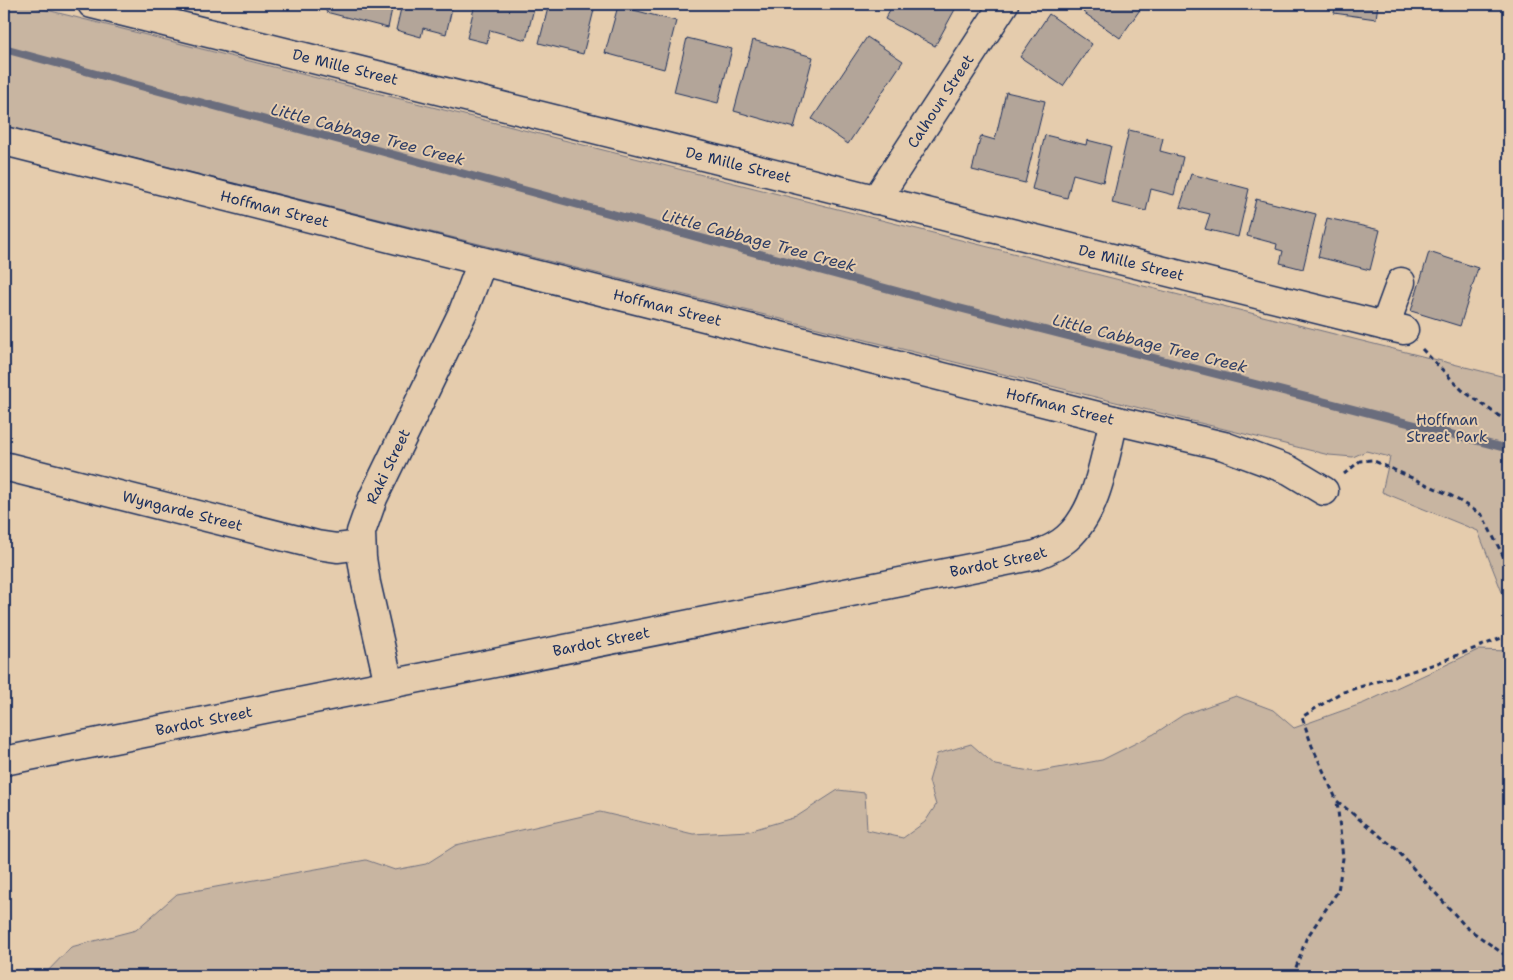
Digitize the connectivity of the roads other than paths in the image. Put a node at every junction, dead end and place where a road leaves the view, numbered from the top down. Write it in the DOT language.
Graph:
graph roads {
  1 [pos="92,4"];
  2 [pos="1004,4"];
  3 [pos="4,141"];
  4 [pos="876,200"];
  5 [pos="482,262"];
  6 [pos="1401,282"];
  7 [pos="1114,420"];
  8 [pos="4,466"];
  9 [pos="1324,491"];
  10 [pos="361,545"];
  11 [pos="389,684"];
  12 [pos="4,761"];
  1 -- 4 [label="street, De Mille Street"];
  2 -- 4 [label="street, Calhoun Street"];
  3 -- 5 [label="street, Hoffman Street"];
  4 -- 6 [label="street, De Mille Street"];
  5 -- 7 [label="street, Hoffman Street"];
  5 -- 10 [label="street, Raki Street"];
  7 -- 9 [label="street, Hoffman Street"];
  7 -- 11 [label="street, Bardot Street"];
  8 -- 10 [label="street, Wyngarde Street"];
  10 -- 11 [label="street, Raki Street"];
  11 -- 12 [label="street, Bardot Street"];
}
